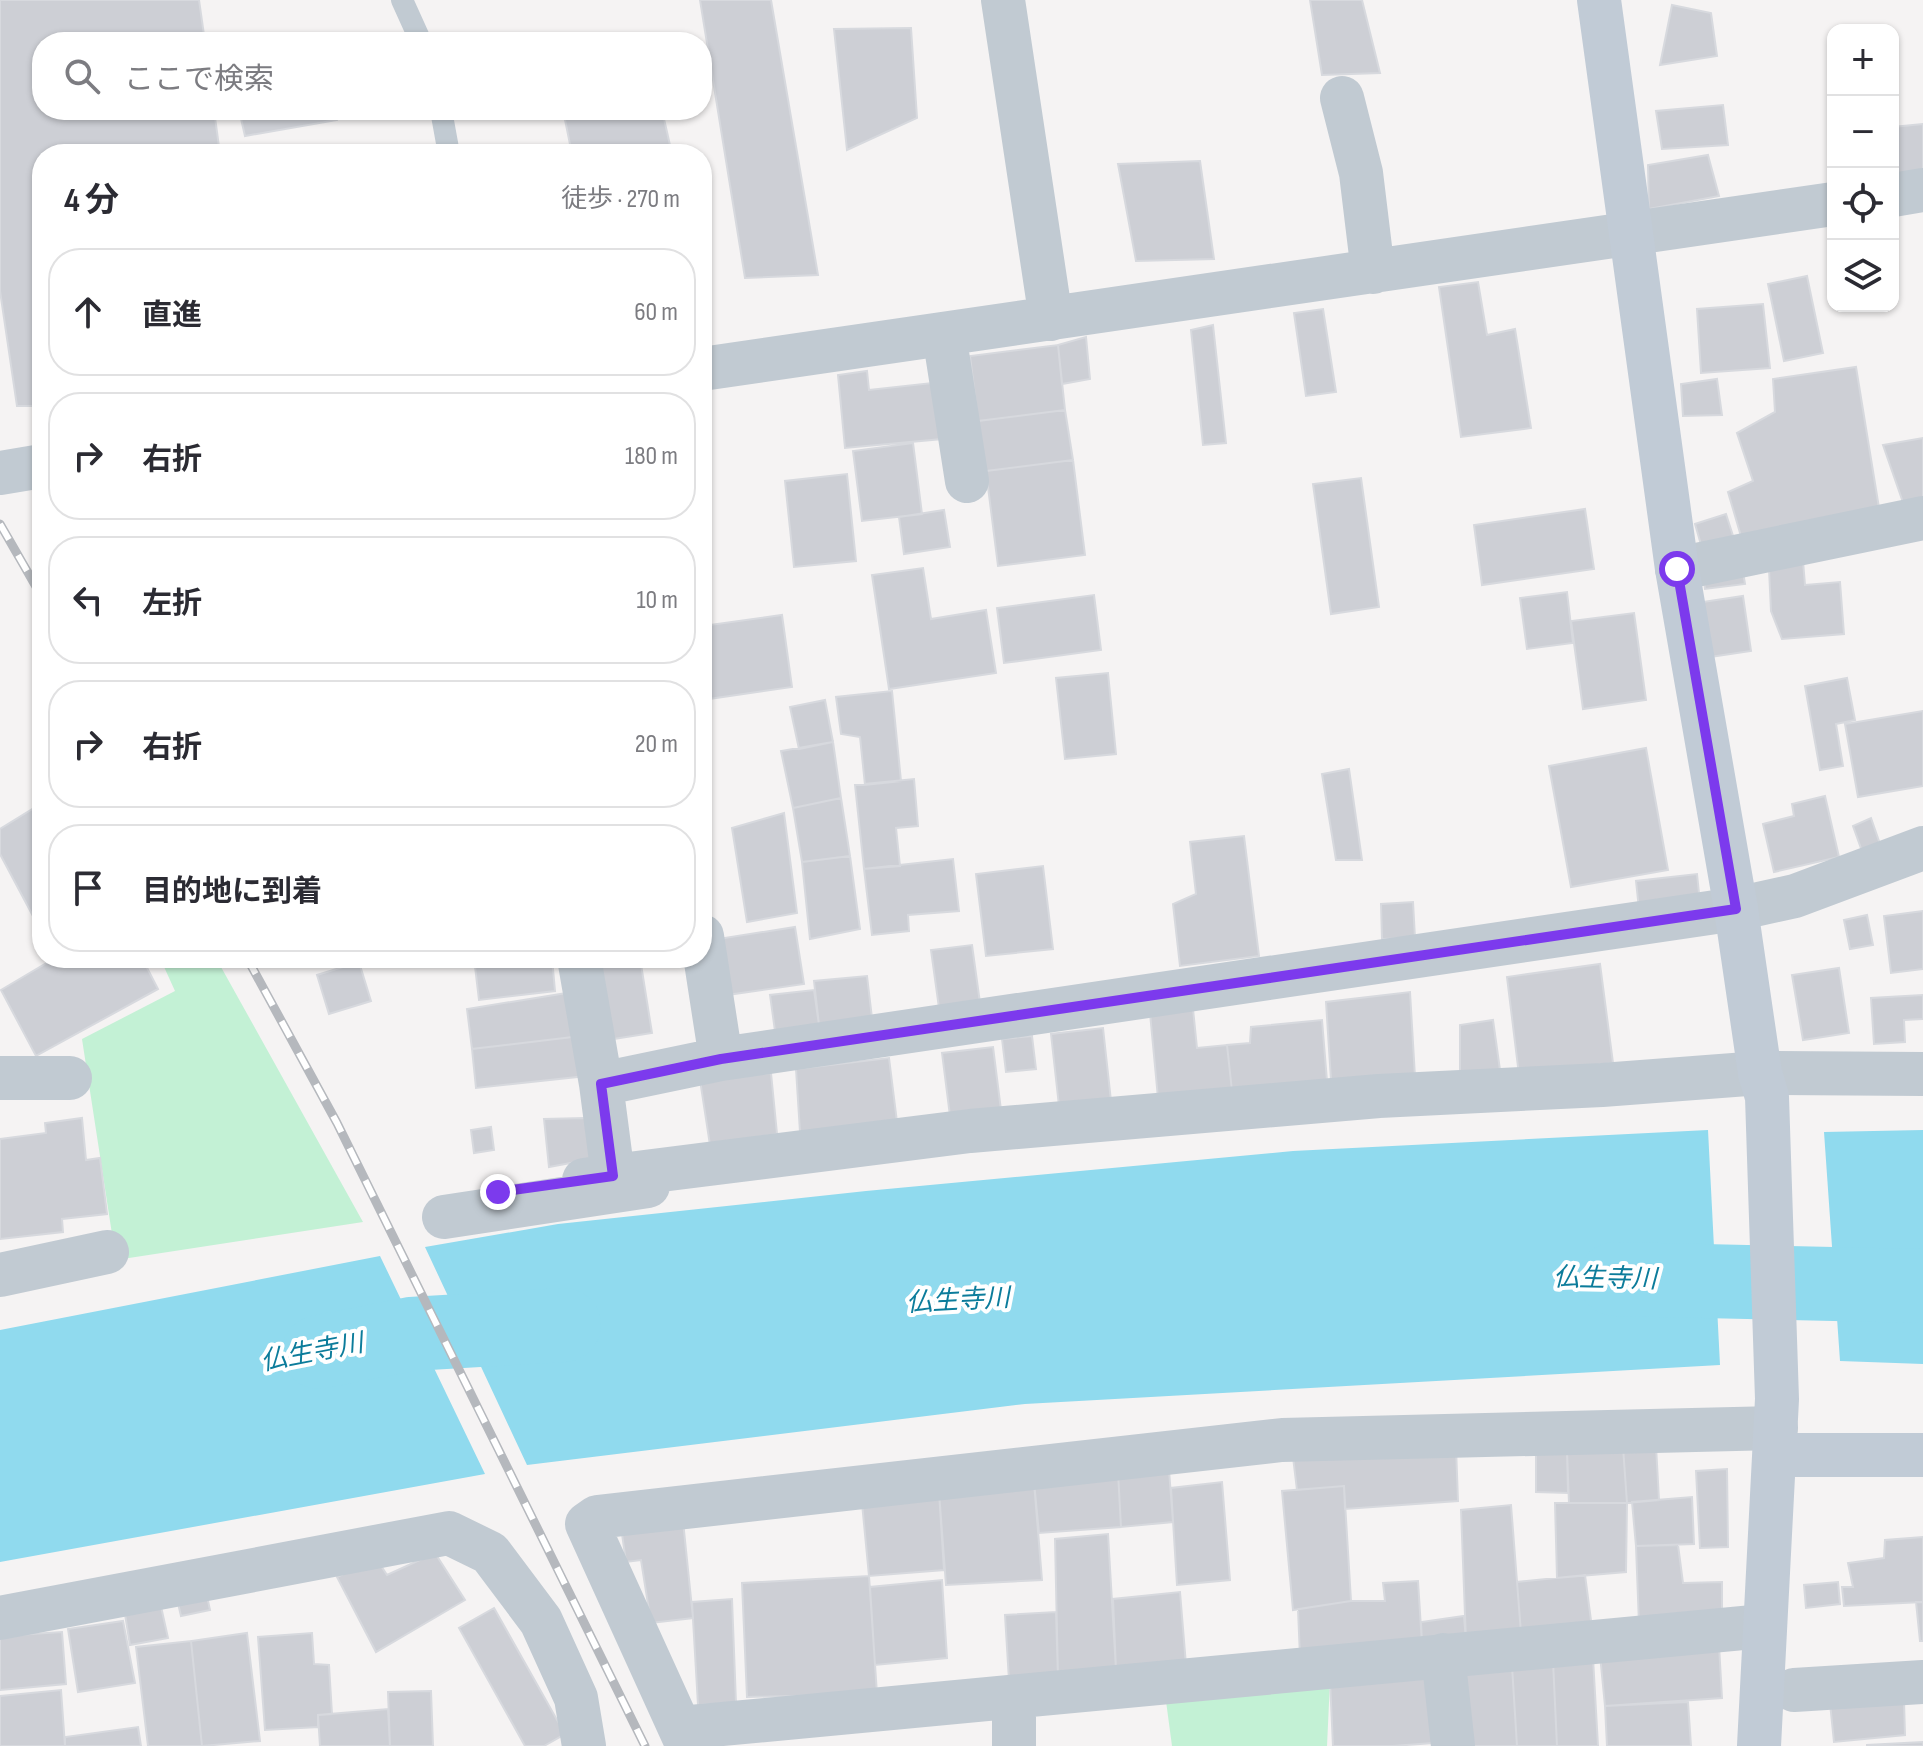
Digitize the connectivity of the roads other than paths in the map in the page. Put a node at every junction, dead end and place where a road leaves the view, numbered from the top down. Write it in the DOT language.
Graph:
graph roads {
  1 [pos="402,0"];
  2 [pos="1003,0"];
  3 [pos="1599,0"];
  4 [pos="416,32"];
  5 [pos="1342,98"];
  6 [pos="443,120"];
  7 [pos="447,144"];
  8 [pos="1923,190"];
  9 [pos="1899,194"];
  10 [pos="1827,205"];
  11 [pos="1631,235"];
  12 [pos="1373,272"];
  13 [pos="1051,319"];
  14 [pos="944,334"];
  15 [pos="712,368"];
  16 [pos="32,468"];
  17 [pos="0,473"];
  18 [pos="967,481"];
  19 [pos="1923,518"];
  20 [pos="1677,569"];
  21 [pos="1923,848"];
  22 [pos="1736,909"];
  23 [pos="581,968"];
  24 [pos="707,968"];
  25 [pos="721,1059"];
  26 [pos="1923,1074"];
  27 [pos="1713,1076"];
  28 [pos="0,1078"];
  29 [pos="70,1078"];
  30 [pos="601,1084"];
  31 [pos="1764,1085"];
  32 [pos="613,1176"];
  33 [pos="498,1192"];
  34 [pos="444,1217"];
  35 [pos="107,1252"];
  36 [pos="0,1275"];
  37 [pos="1776,1427"];
  38 [pos="1923,1455"];
  39 [pos="0,1618"];
  40 [pos="1764,1626"];
  41 [pos="1443,1655"];
  42 [pos="1923,1682"];
  43 [pos="1794,1690"];
  44 [pos="1014,1698"];
  45 [pos="684,1737"];
  46 [pos="584,1746"];
  47 [pos="1014,1746"];
  48 [pos="1453,1746"];
  49 [pos="1759,1746"];
  1 -- 4 [label="lane"];
  2 -- 13 [label="street"];
  3 -- 11 [label="street"];
  5 -- 12 [label="street"];
  6 -- 7 [label="lane"];
  8 -- 9 [label="street"];
  10 -- 11 [label="street"];
  11 -- 12 [label="street"];
  11 -- 20 [label="street"];
  12 -- 13 [label="street"];
  13 -- 14 [label="street"];
  14 -- 15 [label="street"];
  14 -- 18 [label="street"];
  16 -- 17 [label="street"];
  19 -- 20 [label="street"];
  20 -- 22 [label="street"];
  21 -- 22 [label="street"];
  22 -- 25 [label="street"];
  22 -- 31 [label="street"];
  23 -- 30 [label="street"];
  24 -- 25 [label="street"];
  25 -- 30 [label="street"];
  26 -- 31 [label="street"];
  27 -- 31 [label="street"];
  27 -- 32 [label="street"];
  27 -- 34 [label="street"];
  28 -- 29 [label="street"];
  30 -- 32 [label="street"];
  31 -- 37 [label="street"];
  32 -- 33 [label="street"];
  35 -- 36 [label="street"];
  37 -- 38 [label="street"];
  37 -- 40 [label="street"];
  37 -- 45 [label="street"];
  39 -- 46 [label="street"];
  40 -- 41 [label="street"];
  40 -- 49 [label="street"];
  41 -- 44 [label="street"];
  41 -- 48 [label="street"];
  42 -- 43 [label="street"];
  44 -- 45 [label="street"];
  44 -- 47 [label="street"];
}
